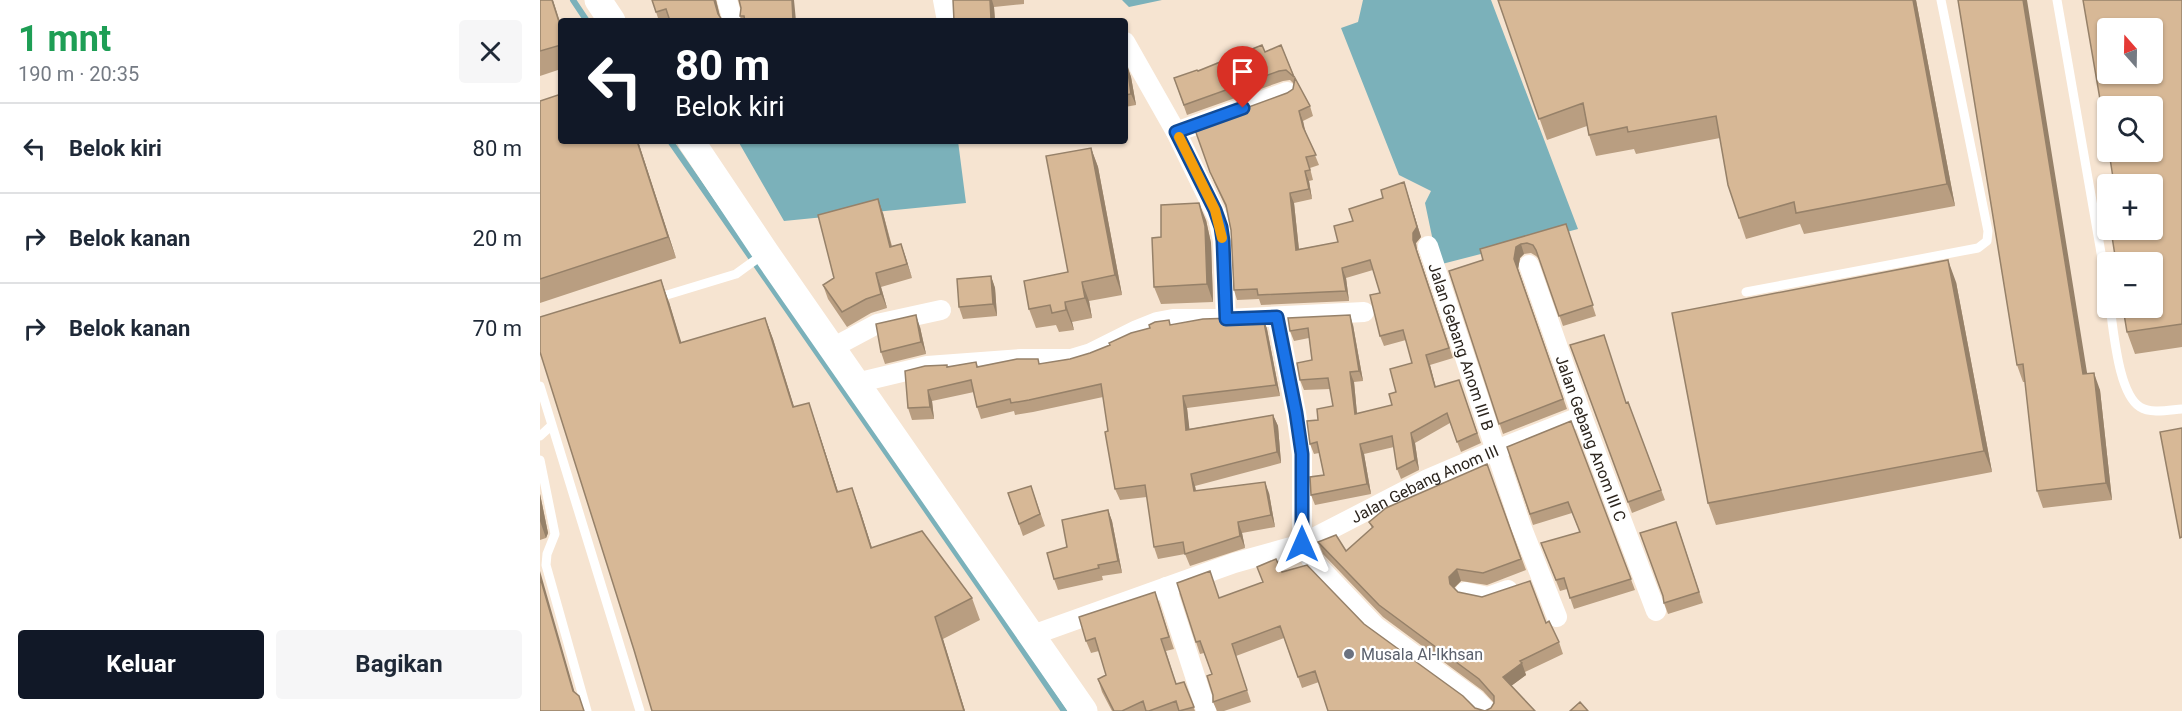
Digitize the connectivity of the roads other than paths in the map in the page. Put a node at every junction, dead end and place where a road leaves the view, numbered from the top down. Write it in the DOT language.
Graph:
graph roads {
  1 [pos="598,0"];
  2 [pos="727,0"];
  3 [pos="943,0"];
  4 [pos="1941,0"];
  5 [pos="2057,0"];
  6 [pos="610,18"];
  7 [pos="732,18"];
  8 [pos="946,18"];
  9 [pos="1128,47"];
  10 [pos="1287,92"];
  11 [pos="1176,132"];
  12 [pos="693,144"];
  13 [pos="1428,246"];
  14 [pos="2101,252"];
  15 [pos="764,254"];
  16 [pos="1529,265"];
  17 [pos="1746,292"];
  18 [pos="649,301"];
  19 [pos="941,310"];
  20 [pos="1365,312"];
  21 [pos="1277,317"];
  22 [pos="2112,318"];
  23 [pos="1226,319"];
  24 [pos="832,348"];
  25 [pos="856,383"];
  26 [pos="540,386"];
  27 [pos="2182,409"];
  28 [pos="1582,416"];
  29 [pos="552,425"];
  30 [pos="540,436"];
  31 [pos="1496,450"];
  32 [pos="540,460"];
  33 [pos="1302,544"];
  34 [pos="1542,578"];
  35 [pos="1166,587"];
  36 [pos="1465,592"];
  37 [pos="1656,611"];
  38 [pos="1557,617"];
  39 [pos="1030,636"];
  40 [pos="1206,710"];
  41 [pos="587,711"];
  42 [pos="640,711"];
  43 [pos="1084,711"];
  44 [pos="1487,711"];
  1 -- 6 [label="street"];
  2 -- 7 [label="street"];
  3 -- 8 [label="street"];
  4 -- 17 [label="lane"];
  5 -- 14 [label="lane"];
  9 -- 11 [label="street"];
  10 -- 11 [label="street"];
  11 -- 23 [label="street"];
  12 -- 15 [label="street"];
  13 -- 31 [label="street, Jalan Gebang Anom III B"];
  15 -- 18 [label="lane"];
  15 -- 24 [label="street"];
  16 -- 28 [label="street, Jalan Gebang Anom III C"];
  19 -- 24 [label="street"];
  20 -- 21 [label="street"];
  21 -- 23 [label="street"];
  21 -- 33 [label="street"];
  22 -- 27 [label="lane"];
  23 -- 25 [label="street"];
  24 -- 25 [label="street"];
  25 -- 39 [label="street"];
  26 -- 29 [label="lane"];
  28 -- 31 [label="street, Jalan Gebang Anom III"];
  28 -- 37 [label="street, Jalan Gebang Anom III C"];
  29 -- 30 [label="lane"];
  29 -- 42 [label="lane"];
  31 -- 33 [label="street, Jalan Gebang Anom III"];
  31 -- 34 [label="street, Jalan Gebang Anom III B"];
  32 -- 41 [label="lane"];
  33 -- 35 [label="street, Jalan Gebang Anom III"];
  33 -- 44 [label="street"];
  34 -- 36 [label="street"];
  34 -- 38 [label="street, Jalan Gebang Anom III B"];
  35 -- 39 [label="street, Jalan Gebang Anom III"];
  35 -- 40 [label="street"];
  39 -- 43 [label="street"];
}
